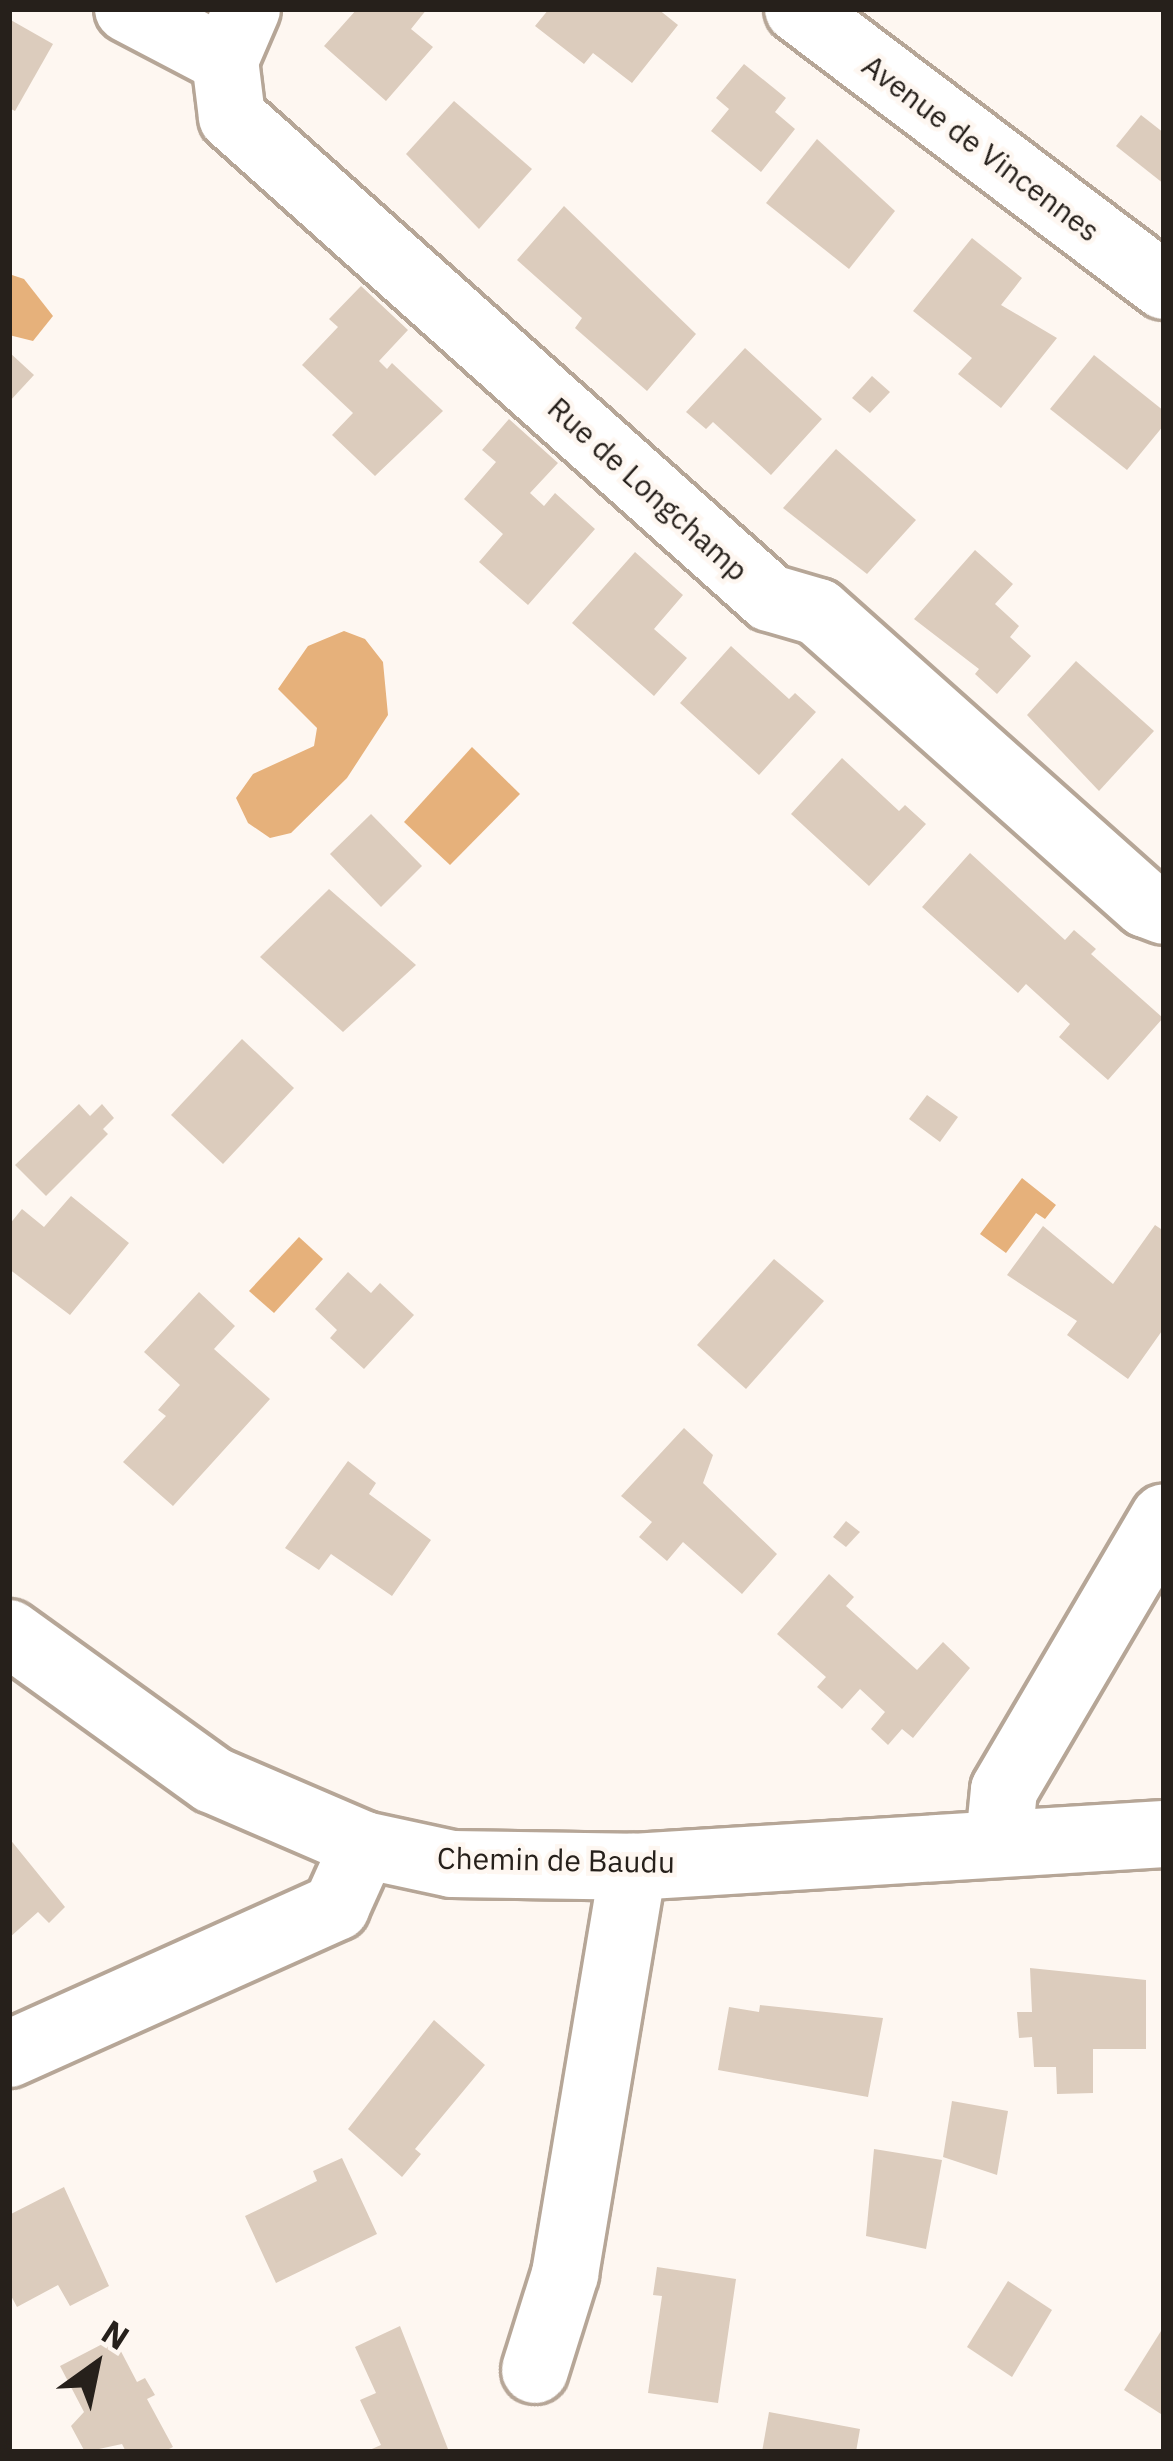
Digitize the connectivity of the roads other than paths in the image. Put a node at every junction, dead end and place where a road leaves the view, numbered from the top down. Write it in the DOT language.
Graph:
graph roads {
  1 [pos="128,9"];
  2 [pos="798,9"];
  3 [pos="236,34"];
  4 [pos="1164,286"];
  5 [pos="1164,911"];
  6 [pos="1164,1517"];
  7 [pos="9,1633"];
  8 [pos="1164,1834"];
  9 [pos="999,1840"];
  10 [pos="364,1845"];
  11 [pos="633,1867"];
  12 [pos="9,2054"];
  13 [pos="535,2370"];
  1 -- 3 [label="street"];
  2 -- 4 [label="street, Avenue de Vincennes"];
  3 -- 5 [label="street, Rue de Longchamp"];
  6 -- 9 [label="street"];
  7 -- 10 [label="street, Chemin de Baudu"];
  8 -- 9 [label="street, Chemin de Baudu"];
  9 -- 11 [label="street, Chemin de Baudu"];
  10 -- 11 [label="street, Chemin de Baudu"];
  10 -- 12 [label="street"];
  11 -- 13 [label="street"];
}
